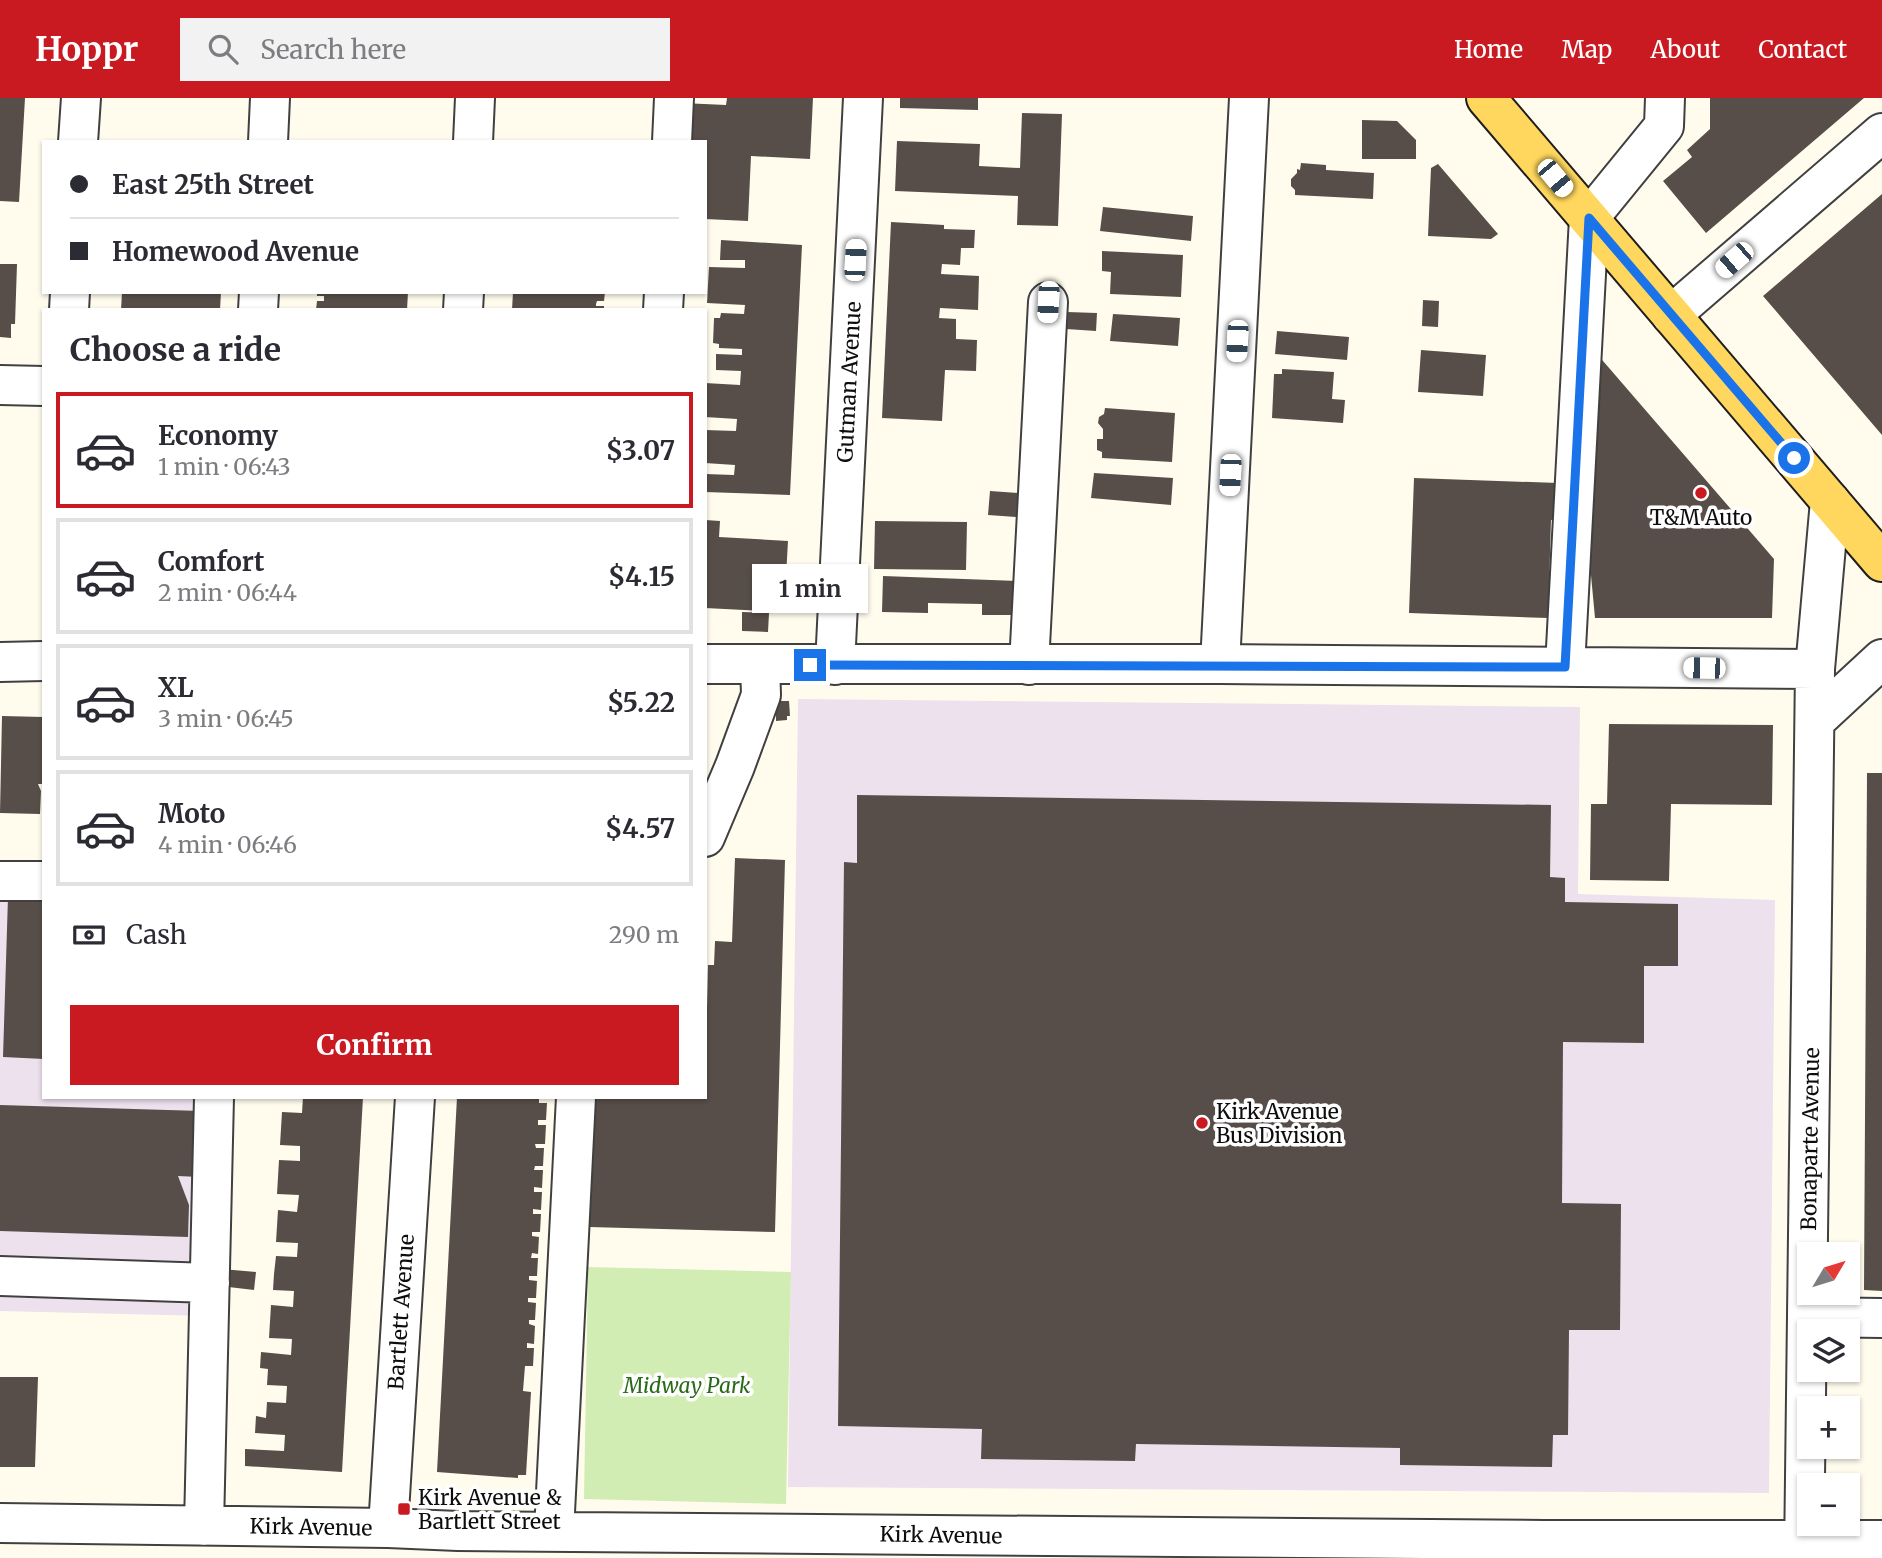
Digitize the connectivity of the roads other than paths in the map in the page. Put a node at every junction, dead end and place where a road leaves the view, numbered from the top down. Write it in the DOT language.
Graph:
graph roads {
  1 [pos="81,98"];
  2 [pos="270,98"];
  3 [pos="475,98"];
  4 [pos="674,98"];
  5 [pos="863,98"];
  6 [pos="1249,98"];
  7 [pos="1486,98"];
  8 [pos="1665,98"];
  9 [pos="1882,132"];
  10 [pos="78,140"];
  11 [pos="268,140"];
  12 [pos="473,140"];
  13 [pos="671,140"];
  14 [pos="1589,218"];
  15 [pos="1048,302"];
  16 [pos="1671,315"];
  17 [pos="0,385"];
  18 [pos="42,386"];
  19 [pos="1830,501"];
  20 [pos="1882,562"];
  21 [pos="1882,659"];
  22 [pos="42,661"];
  23 [pos="0,662"];
  24 [pos="707,664"];
  25 [pos="760,664"];
  26 [pos="1220,664"];
  27 [pos="835,665"];
  28 [pos="1029,665"];
  29 [pos="1565,667"];
  30 [pos="1815,669"];
  31 [pos="1816,720"];
  32 [pos="707,832"];
  33 [pos="0,881"];
  34 [pos="42,881"];
  35 [pos="214,1099"];
  36 [pos="415,1099"];
  37 [pos="576,1099"];
  38 [pos="0,1276"];
  39 [pos="210,1283"];
  40 [pos="1807,1317"];
  41 [pos="1882,1318"];
  42 [pos="0,1523"];
  43 [pos="204,1526"];
  44 [pos="388,1528"];
  45 [pos="554,1532"];
  46 [pos="1882,1540"];
  47 [pos="986,1547"];
  48 [pos="1565,1549"];
  49 [pos="1615,1549"];
  50 [pos="1803,1549"];
  1 -- 10 [label="street"];
  2 -- 11 [label="street"];
  3 -- 12 [label="street"];
  4 -- 13 [label="street"];
  5 -- 27 [label="street, Gutman Avenue"];
  6 -- 26 [label="street"];
  7 -- 14 [label="main road"];
  8 -- 14 [label="street"];
  9 -- 16 [label="street"];
  14 -- 16 [label="main road"];
  14 -- 29 [label="street"];
  15 -- 28 [label="street"];
  16 -- 19 [label="main road"];
  17 -- 18 [label="street"];
  19 -- 20 [label="main road"];
  19 -- 30 [label="street, Bonaparte Avenue"];
  21 -- 31 [label="street"];
  22 -- 23 [label="street"];
  24 -- 25 [label="street"];
  25 -- 27 [label="street"];
  25 -- 32 [label="street"];
  26 -- 28 [label="street"];
  26 -- 29 [label="street"];
  27 -- 28 [label="street"];
  29 -- 30 [label="street"];
  30 -- 31 [label="street, Bonaparte Avenue"];
  31 -- 40 [label="street, Bonaparte Avenue"];
  33 -- 34 [label="street"];
  35 -- 39 [label="street"];
  36 -- 44 [label="street, Bartlett Avenue"];
  37 -- 45 [label="street"];
  38 -- 39 [label="street"];
  39 -- 43 [label="street"];
  40 -- 41 [label="street"];
  40 -- 50 [label="street, Bonaparte Avenue"];
  42 -- 43 [label="street, Kirk Avenue"];
  43 -- 44 [label="street, Kirk Avenue"];
  44 -- 45 [label="street, Kirk Avenue"];
  45 -- 47 [label="street, Kirk Avenue"];
  46 -- 50 [label="street, Kirk Avenue"];
  47 -- 48 [label="street, Kirk Avenue"];
  48 -- 49 [label="street, Kirk Avenue"];
  49 -- 50 [label="street, Kirk Avenue"];
}
